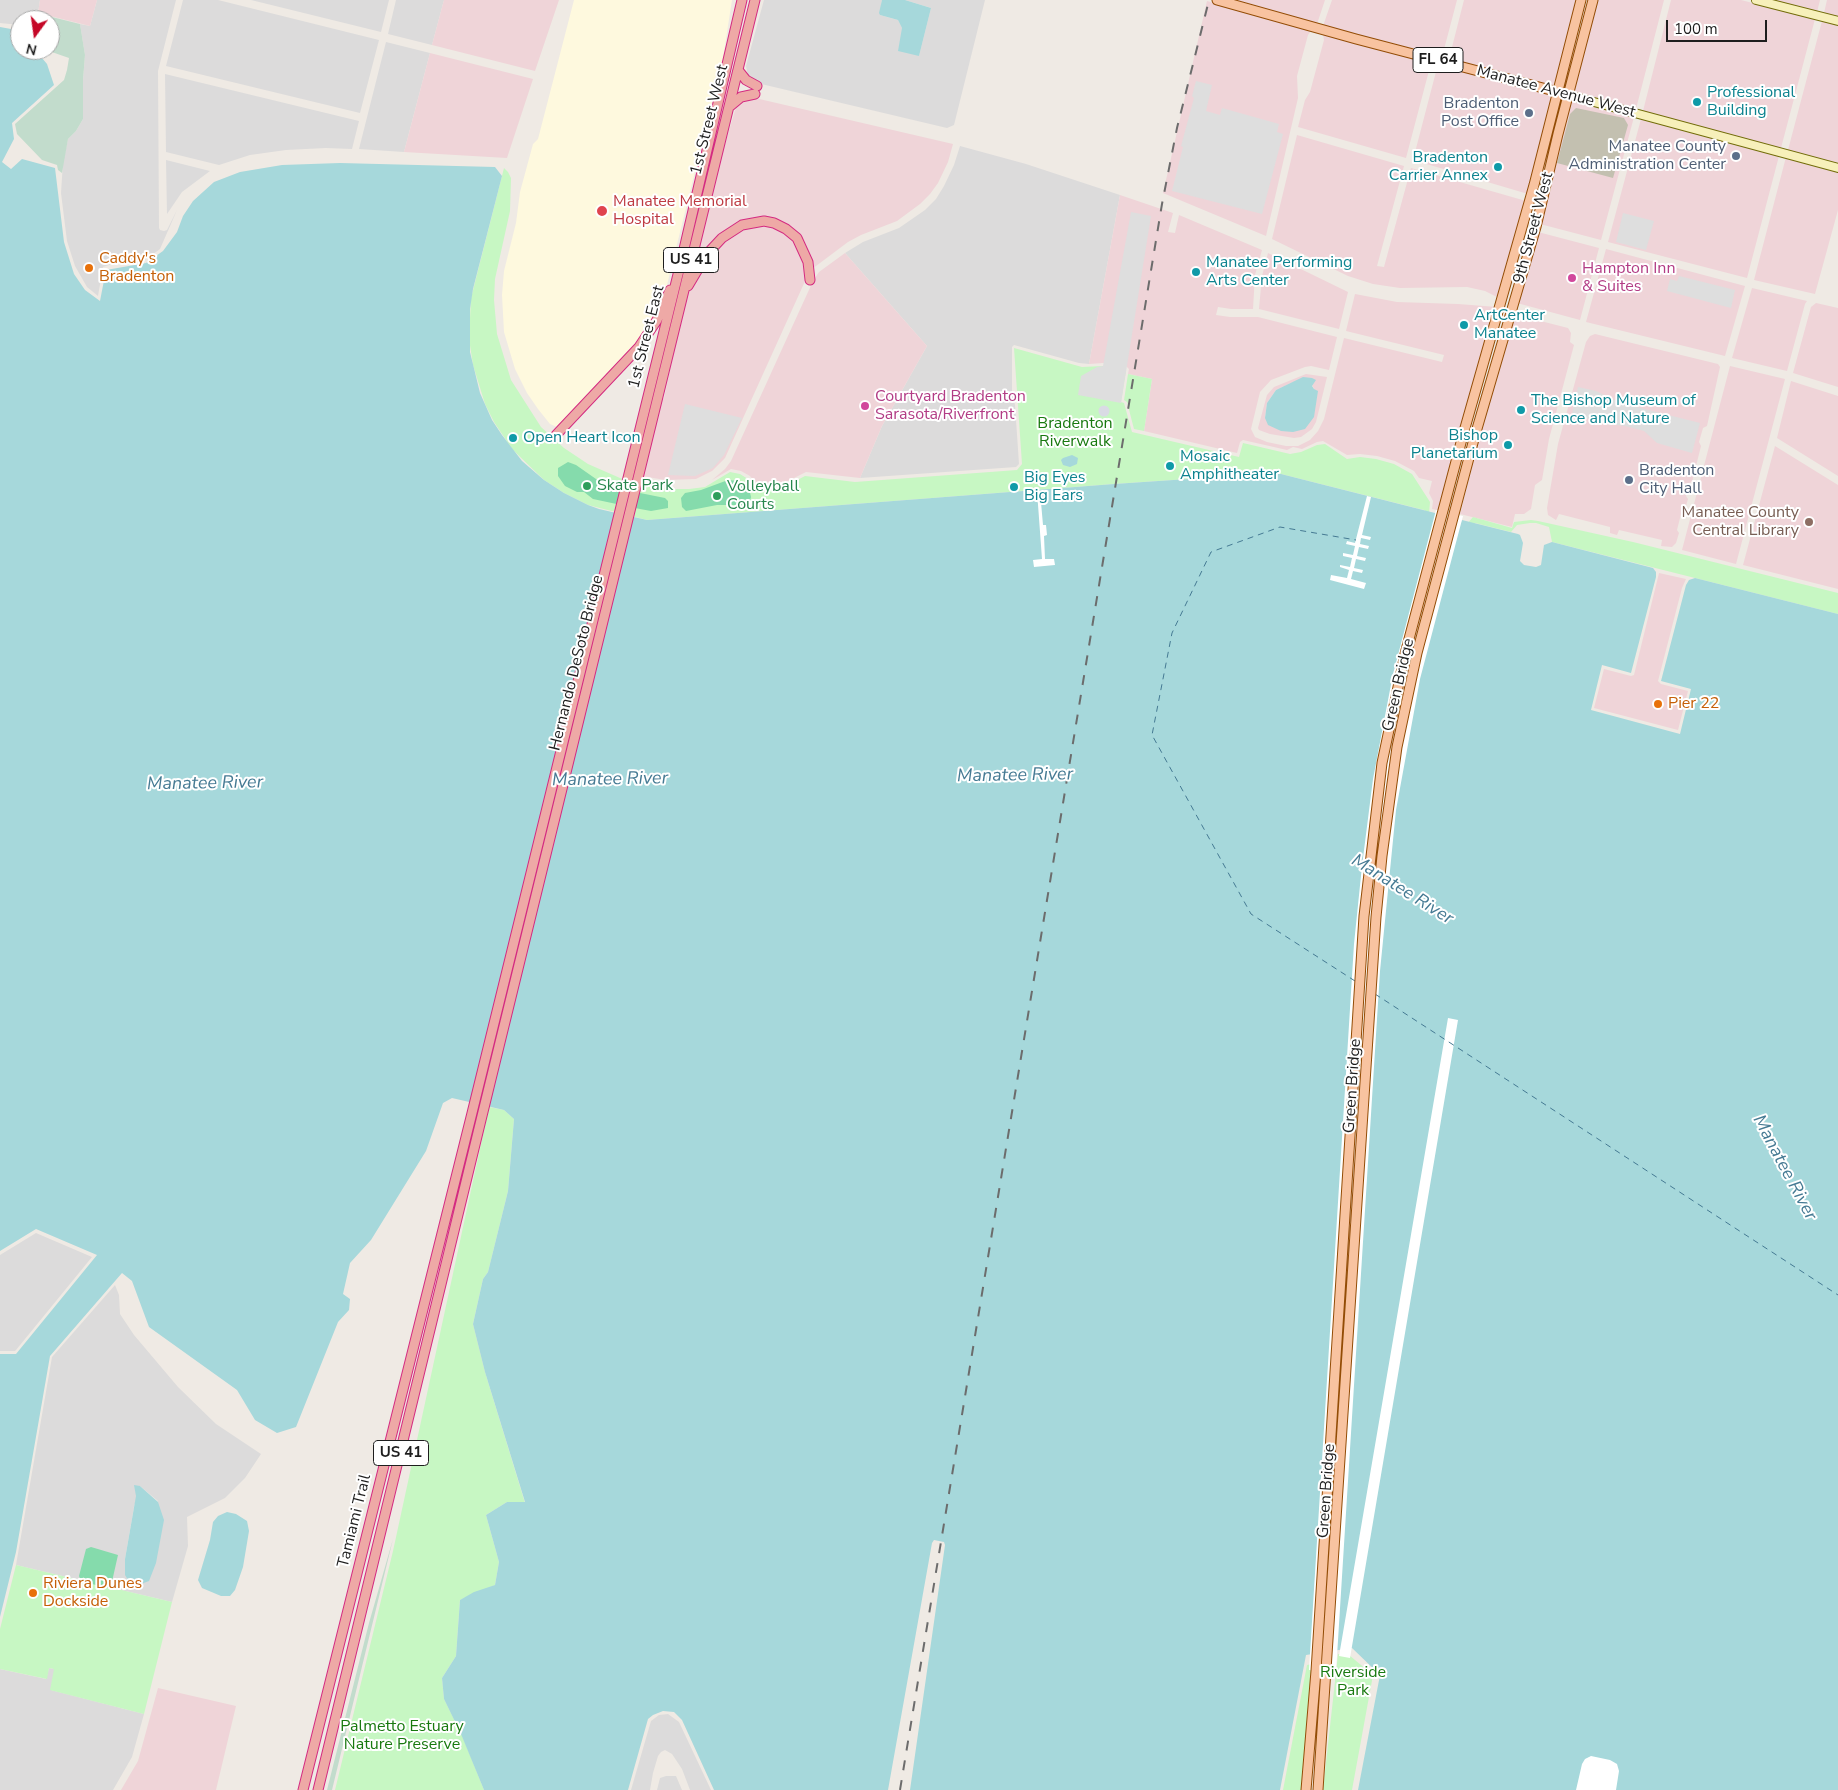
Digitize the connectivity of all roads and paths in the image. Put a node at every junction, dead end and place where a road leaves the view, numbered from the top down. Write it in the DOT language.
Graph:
graph roads {
  1 [pos="742,0"];
  2 [pos="755,0"];
  3 [pos="1217,0"];
  4 [pos="1581,0"];
  5 [pos="1593,0"];
  6 [pos="1756,0"];
  7 [pos="1838,21"];
  8 [pos="738,70"];
  9 [pos="1558,92"];
  10 [pos="1568,95"];
  11 [pos="729,107"];
  12 [pos="1542,152"];
  13 [pos="1553,155"];
  14 [pos="1838,168"];
  15 [pos="1534,185"];
  16 [pos="1536,227"];
  17 [pos="682,262"];
  18 [pos="810,280"];
  19 [pos="683,295"];
  20 [pos="1481,373"];
  21 [pos="1492,377"];
  22 [pos="556,435"];
  23 [pos="640,449"];
  24 [pos="1443,510"];
  25 [pos="1454,513"];
  26 [pos="477,1115"];
  27 [pos="303,1790"];
  28 [pos="318,1790"];
  29 [pos="1306,1790"];
  30 [pos="1318,1790"];
  1 -- 17 [label="highway, 1st Street East / US 41"];
  2 -- 8 [label="highway, 1st Street West / US 41"];
  3 -- 9 [label="main road, Manatee Avenue West / FL 64"];
  4 -- 9 [label="main road, 9th Street West"];
  5 -- 10 [label="main road, 9th Street West"];
  6 -- 7 [label="main road"];
  8 -- 11 [label="highway, 1st Street West / US 41"];
  8 -- 11 [label="highway"];
  9 -- 10 [label="main road, Manatee Avenue West / FL 64"];
  9 -- 12 [label="main road, 9th Street West"];
  10 -- 13 [label="main road, 9th Street West"];
  10 -- 14 [label="main road, Manatee Avenue West / FL 64"];
  11 -- 19 [label="highway, 1st Street West / US 41"];
  12 -- 13 [label="main road"];
  12 -- 15 [label="main road, 9th Street West"];
  13 -- 16 [label="main road, 9th Street West"];
  15 -- 16 [label="main road"];
  15 -- 20 [label="main road, 9th Street West"];
  16 -- 21 [label="main road, 9th Street West"];
  17 -- 22 [label="highway"];
  17 -- 23 [label="highway, 1st Street East / US 41"];
  18 -- 19 [label="highway"];
  19 -- 23 [label="highway, 1st Street West / US 41"];
  20 -- 21 [label="main road"];
  20 -- 24 [label="main road, 9th Street West"];
  21 -- 25 [label="main road, 9th Street West"];
  23 -- 26 [label="highway, Hernando DeSoto Bridge / US 41"];
  24 -- 29 [label="main road, Green Bridge"];
  25 -- 30 [label="main road, Green Bridge"];
  26 -- 27 [label="highway, Tamiami Trail / US 41"];
  26 -- 28 [label="highway, Tamiami Trail / US 41"];
}
